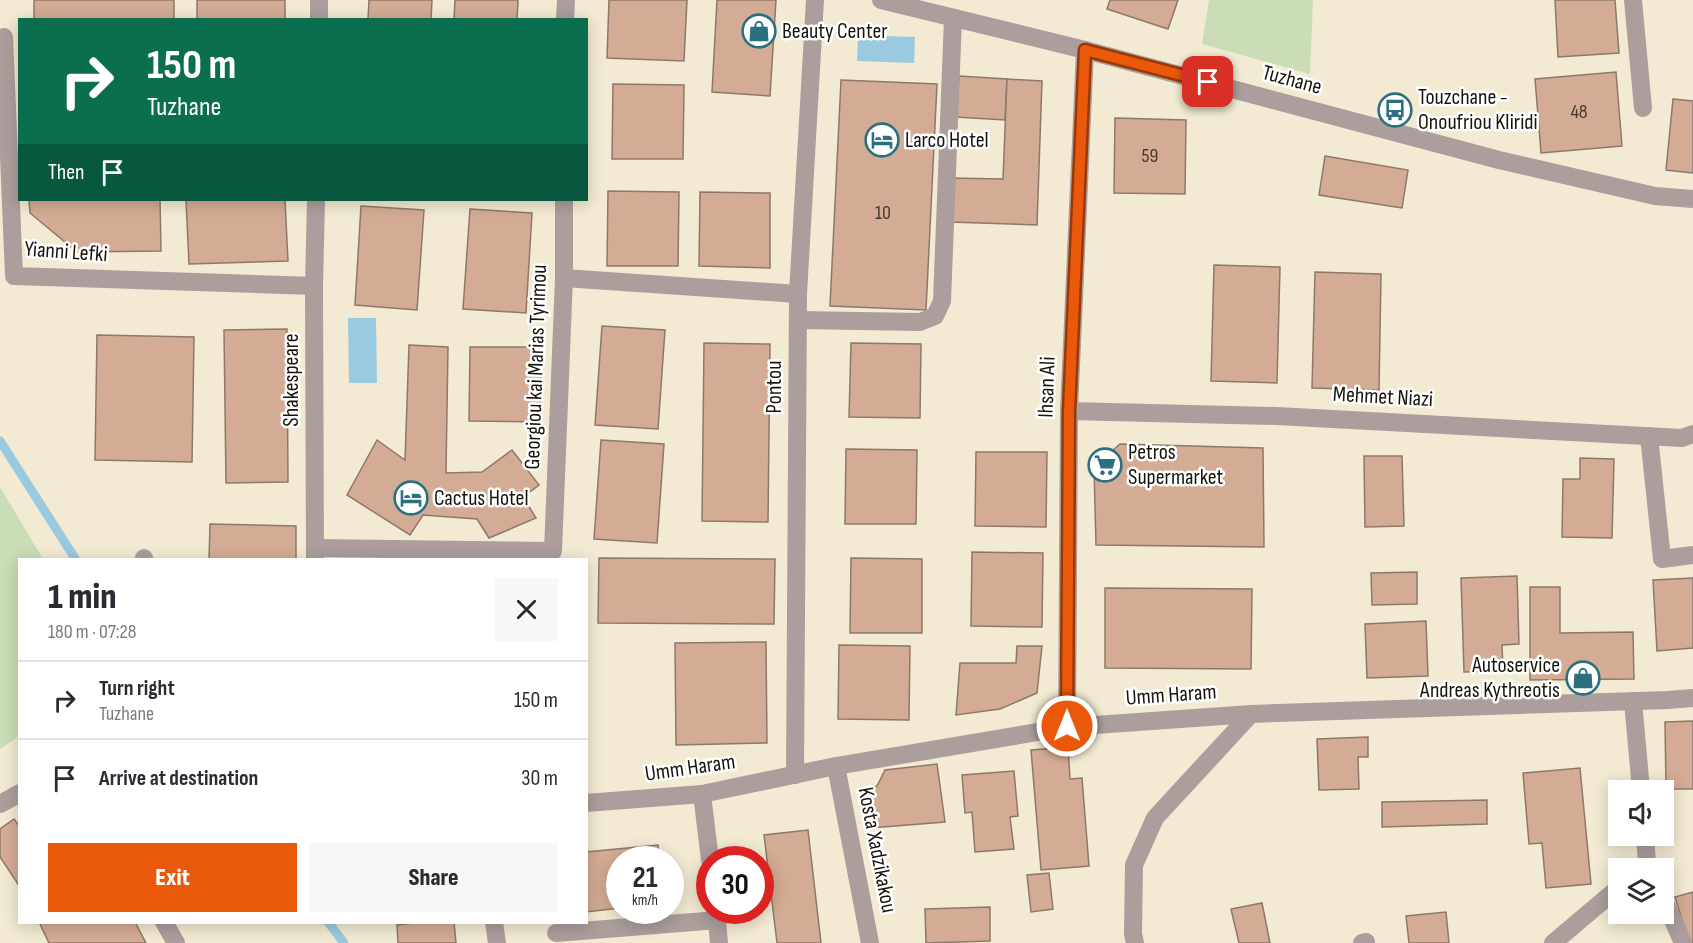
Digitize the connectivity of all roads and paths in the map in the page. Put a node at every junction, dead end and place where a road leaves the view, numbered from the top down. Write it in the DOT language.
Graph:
graph roads {
  1 [pos="319,0"];
  2 [pos="566,0"];
  3 [pos="815,0"];
  4 [pos="881,0"];
  5 [pos="1633,0"];
  6 [pos="319,18"];
  7 [pos="565,18"];
  8 [pos="953,18"];
  9 [pos="4,37"];
  10 [pos="1085,50"];
  11 [pos="1643,108"];
  12 [pos="1693,199"];
  13 [pos="316,201"];
  14 [pos="564,201"];
  15 [pos="564,278"];
  16 [pos="314,286"];
  17 [pos="798,294"];
  18 [pos="798,320"];
  19 [pos="1069,411"];
  20 [pos="1693,434"];
  21 [pos="1649,436"];
  22 [pos="315,554"];
  23 [pos="1693,555"];
  24 [pos="1693,698"];
  25 [pos="1633,701"];
  26 [pos="1251,714"];
  27 [pos="1067,726"];
  28 [pos="836,766"];
  29 [pos="795,775"];
  30 [pos="1640,780"];
  31 [pos="18,794"];
  32 [pos="702,794"];
  33 [pos="588,803"];
  34 [pos="0,804"];
  35 [pos="708,846"];
  36 [pos="1608,896"];
  37 [pos="696,918"];
  38 [pos="1674,923"];
  39 [pos="165,924"];
  40 [pos="494,924"];
  41 [pos="718,924"];
  42 [pos="556,933"];
  43 [pos="176,943"];
  44 [pos="496,943"];
  45 [pos="719,943"];
  46 [pos="870,943"];
  47 [pos="1135,943"];
  48 [pos="1553,943"];
  49 [pos="1683,943"];
  1 -- 6 [label="street"];
  2 -- 7 [label="street"];
  3 -- 17 [label="street, Pontou"];
  4 -- 8 [label="street, Tuzhane"];
  5 -- 11 [label="street"];
  8 -- 10 [label="street, Tuzhane"];
  8 -- 18 [label="street"];
  9 -- 16 [label="street, Yianni Lefki"];
  10 -- 12 [label="street, Tuzhane"];
  10 -- 19 [label="street, Ihsan Ali"];
  13 -- 16 [label="street, Shakespeare"];
  14 -- 15 [label="street, Georgiou kai Marias Tyrimou"];
  15 -- 17 [label="street"];
  15 -- 22 [label="street, Georgiou kai Marias Tyrimou"];
  16 -- 22 [label="street, Shakespeare"];
  17 -- 18 [label="street, Pontou"];
  18 -- 29 [label="street, Pontou"];
  19 -- 21 [label="street, Mehmet Niazi"];
  19 -- 27 [label="street, Ihsan Ali"];
  20 -- 21 [label="street, Mehmet Niazi"];
  21 -- 23 [label="street"];
  24 -- 25 [label="street, Umm Haram"];
  25 -- 26 [label="street, Umm Haram"];
  25 -- 30 [label="street"];
  26 -- 27 [label="street, Umm Haram"];
  26 -- 47 [label="street"];
  27 -- 28 [label="street, Umm Haram"];
  28 -- 29 [label="street, Umm Haram"];
  28 -- 46 [label="street, Kosta Xadzikakou"];
  29 -- 32 [label="street, Umm Haram"];
  31 -- 34 [label="street"];
  32 -- 33 [label="street, Umm Haram"];
  32 -- 35 [label="street"];
  36 -- 48 [label="street"];
  37 -- 42 [label="street"];
  38 -- 49 [label="street"];
  39 -- 43 [label="street"];
  40 -- 44 [label="street"];
  41 -- 45 [label="street"];
}
